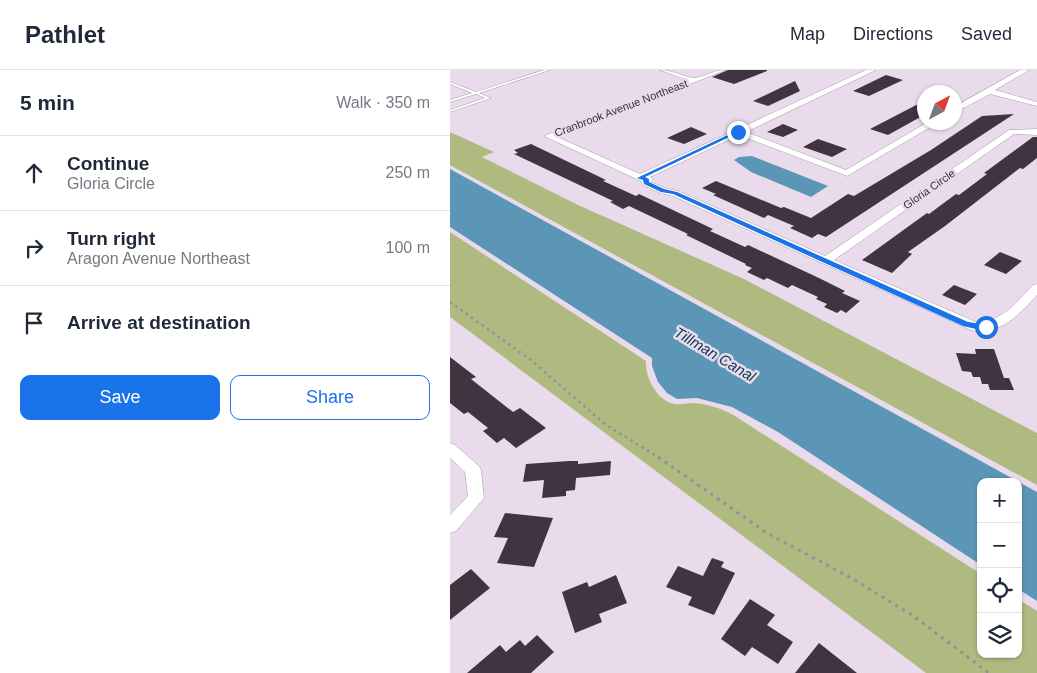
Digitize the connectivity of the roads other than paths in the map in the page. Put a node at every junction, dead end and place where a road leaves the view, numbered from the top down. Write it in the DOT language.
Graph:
graph roads {
  1 [pos="548,70"];
  2 [pos="664,70"];
  3 [pos="722,70"];
  4 [pos="872,70"];
  5 [pos="1025,70"];
  6 [pos="694,80"];
  7 [pos="450,83"];
  8 [pos="990,91"];
  9 [pos="476,92"];
  10 [pos="450,101"];
  11 [pos="1037,104"];
  12 [pos="962,107"];
  13 [pos="450,111"];
  14 [pos="921,130"];
  15 [pos="738,132"];
  16 [pos="1037,132"];
  17 [pos="643,178"];
  18 [pos="825,261"];
  19 [pos="1037,288"];
  20 [pos="450,449"];
  21 [pos="450,526"];
  1 -- 9 [label="lane"];
  2 -- 6 [label="street"];
  3 -- 6 [label="street, Cranbrook Avenue Northeast"];
  4 -- 15 [label="street"];
  5 -- 8 [label="street"];
  6 -- 17 [label="street, Cranbrook Avenue Northeast"];
  7 -- 9 [label="lane"];
  8 -- 11 [label="street"];
  8 -- 12 [label="street"];
  9 -- 10 [label="lane"];
  9 -- 13 [label="lane"];
  14 -- 15 [label="street"];
  15 -- 17 [label="street"];
  16 -- 18 [label="street, Gloria Circle"];
  17 -- 18 [label="street"];
  18 -- 19 [label="street"];
  20 -- 21 [label="street"];
}
